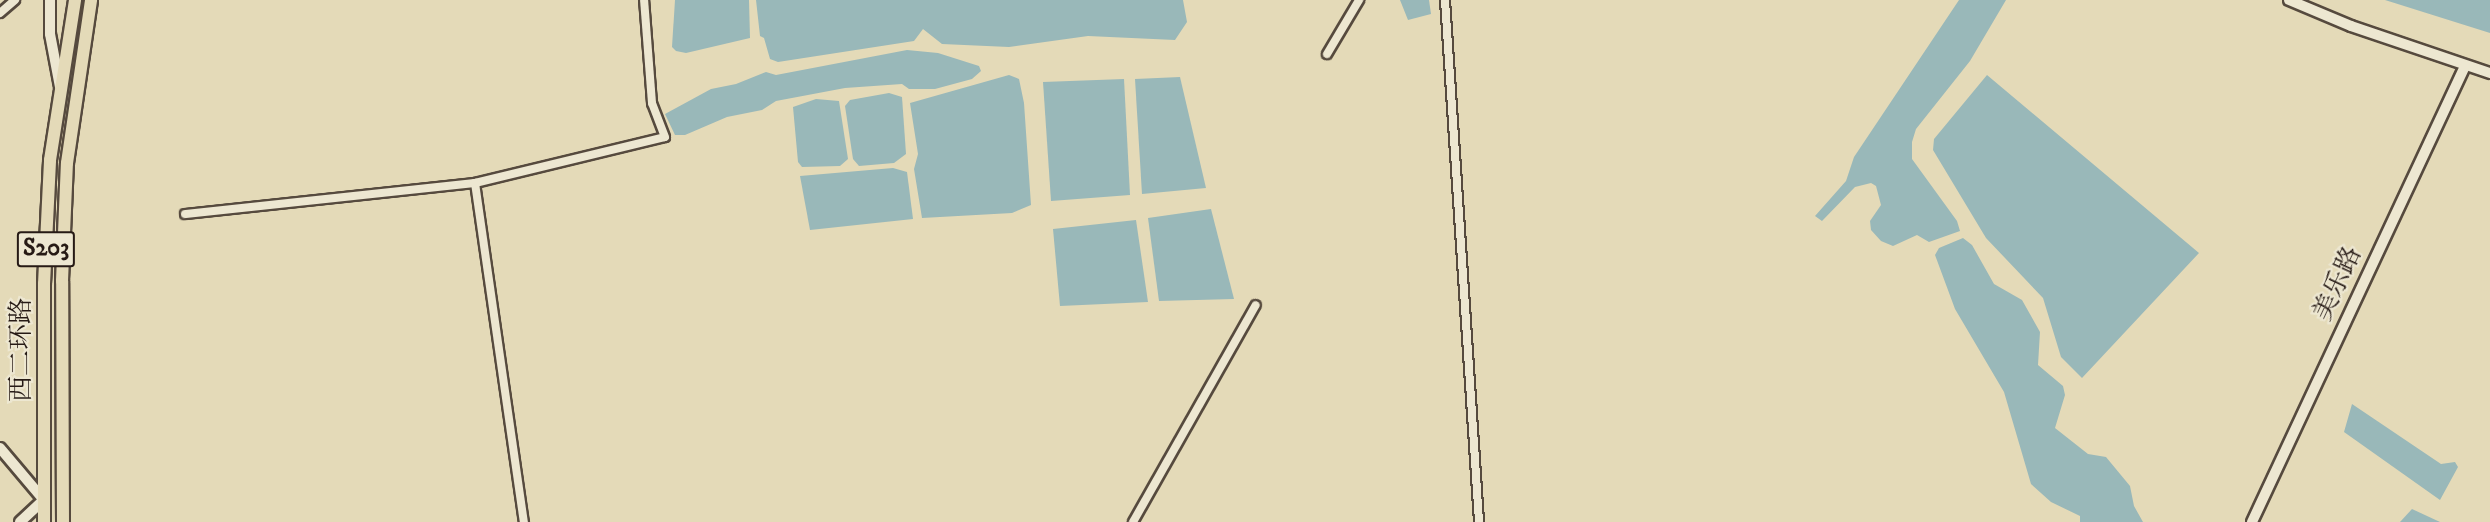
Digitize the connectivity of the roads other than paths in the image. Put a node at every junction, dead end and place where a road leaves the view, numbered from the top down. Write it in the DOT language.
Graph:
graph roads {
  1 [pos="15,0"];
  2 [pos="50,0"];
  3 [pos="75,0"];
  4 [pos="91,0"];
  5 [pos="645,0"];
  6 [pos="1359,0"];
  7 [pos="1445,0"];
  8 [pos="2289,0"];
  9 [pos="0,13"];
  10 [pos="1327,54"];
  11 [pos="2465,66"];
  12 [pos="2490,73"];
  13 [pos="61,93"];
  14 [pos="77,96"];
  15 [pos="475,183"];
  16 [pos="185,214"];
  17 [pos="1256,305"];
  18 [pos="0,448"];
  19 [pos="44,500"];
  20 [pos="63,500"];
  21 [pos="20,522"];
  22 [pos="44,522"];
  23 [pos="63,522"];
  24 [pos="524,522"];
  25 [pos="1133,522"];
  26 [pos="1479,522"];
  27 [pos="2252,522"];
  1 -- 9 [label="street"];
  2 -- 13 [label="street"];
  3 -- 13 [label="main road, 西二环路 / S203"];
  4 -- 14 [label="main road, 西二环路 / S203"];
  5 -- 15 [label="street"];
  6 -- 10 [label="street"];
  7 -- 26 [label="street"];
  8 -- 11 [label="street"];
  11 -- 12 [label="street"];
  11 -- 27 [label="street, 美乐路"];
  13 -- 14 [label="main road"];
  13 -- 19 [label="main road, 西二环路 / S203"];
  14 -- 20 [label="main road, 西二环路 / S203"];
  15 -- 16 [label="street"];
  15 -- 24 [label="street"];
  17 -- 25 [label="street"];
  18 -- 19 [label="street"];
  19 -- 20 [label="street"];
  19 -- 21 [label="street"];
  19 -- 22 [label="main road, 西二环路 / S203"];
  20 -- 23 [label="main road, 西二环路 / S203"];
}
